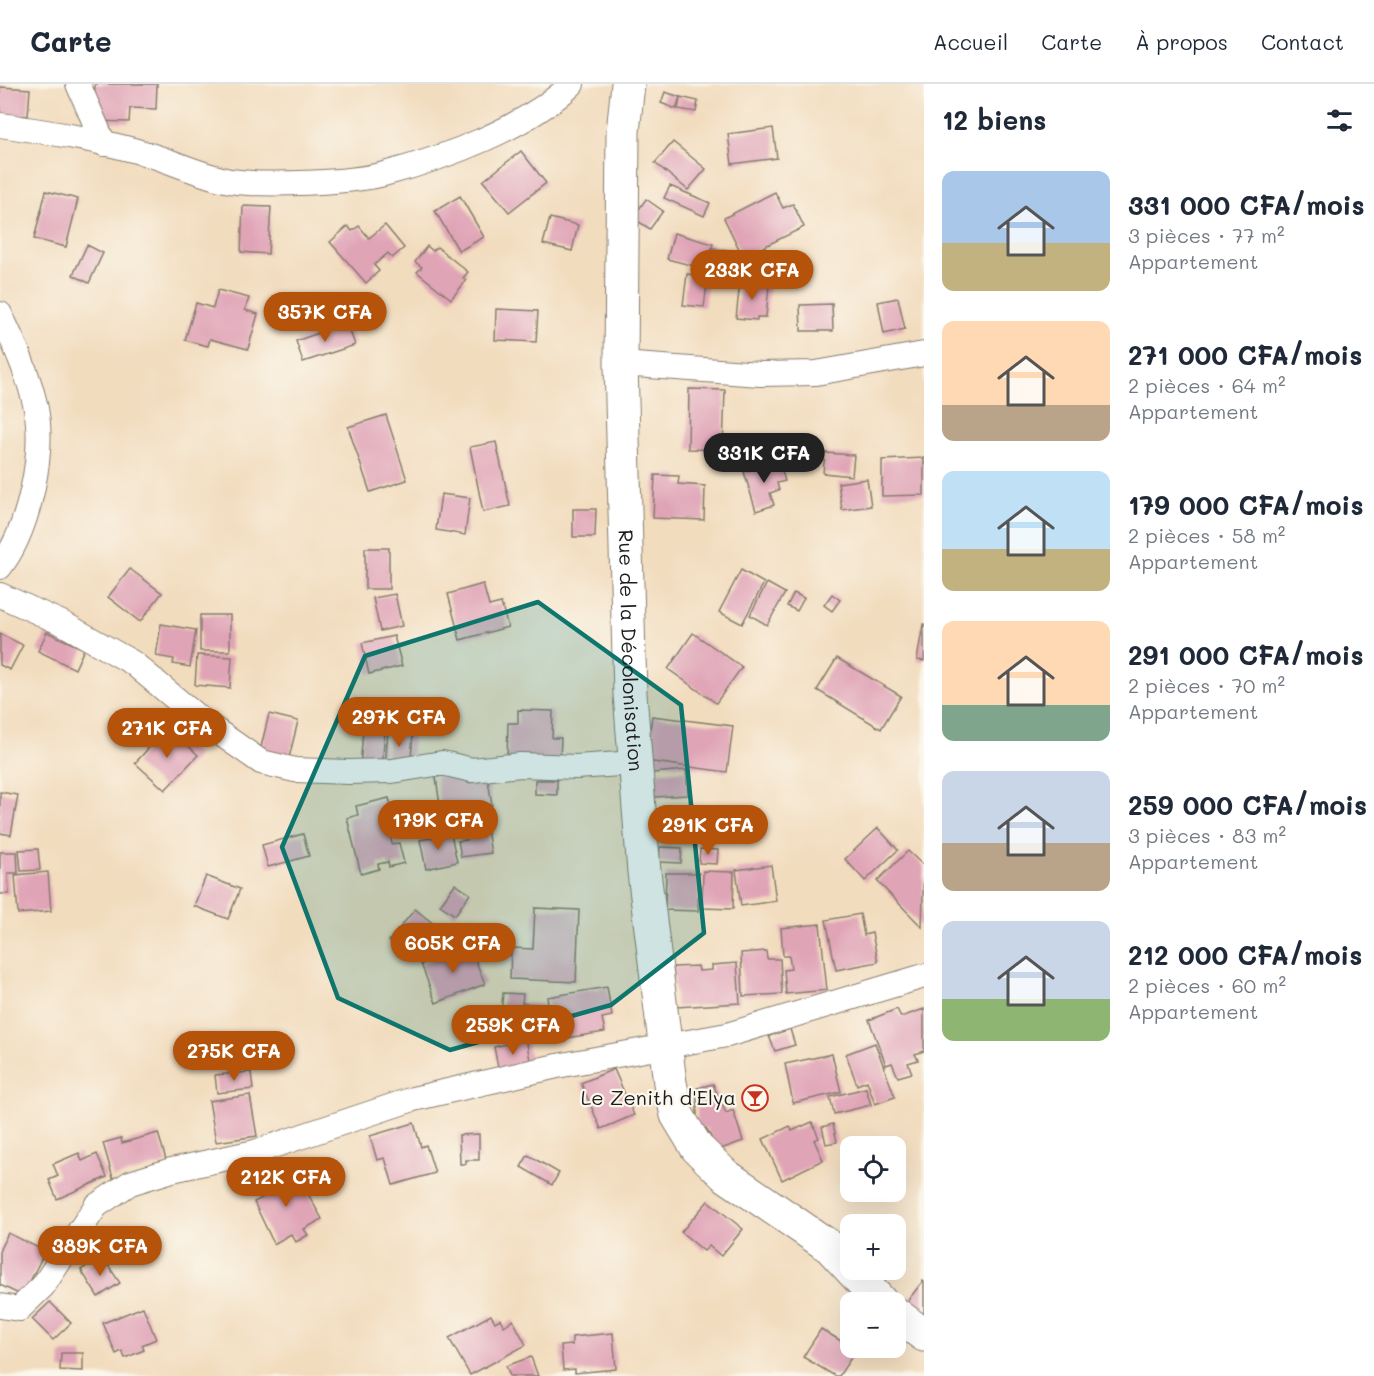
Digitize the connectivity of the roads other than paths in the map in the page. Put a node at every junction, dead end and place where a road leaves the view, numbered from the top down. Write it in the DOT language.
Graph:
graph roads {
  1 [pos="78,84"];
  2 [pos="572,84"];
  3 [pos="628,84"];
  4 [pos="0,124"];
  5 [pos="104,144"];
  6 [pos="0,314"];
  7 [pos="924,354"];
  8 [pos="621,364"];
  9 [pos="0,567"];
  10 [pos="0,595"];
  11 [pos="635,763"];
  12 [pos="924,976"];
  13 [pos="664,1047"];
  14 [pos="872,1292"];
  15 [pos="0,1306"];
  16 [pos="906,1322"];
  17 [pos="924,1335"];
  1 -- 5 [label="street"];
  2 -- 5 [label="street"];
  3 -- 8 [label="street, Rue de la Décolonisation"];
  4 -- 5 [label="street"];
  6 -- 9 [label="street"];
  7 -- 8 [label="street"];
  8 -- 11 [label="street, Rue de la Décolonisation"];
  10 -- 11 [label="street"];
  11 -- 13 [label="street, Rue de la Décolonisation"];
  12 -- 13 [label="street"];
  13 -- 14 [label="street, Rue de la Décolonisation"];
  13 -- 15 [label="street"];
  16 -- 17 [label="street"];
}
